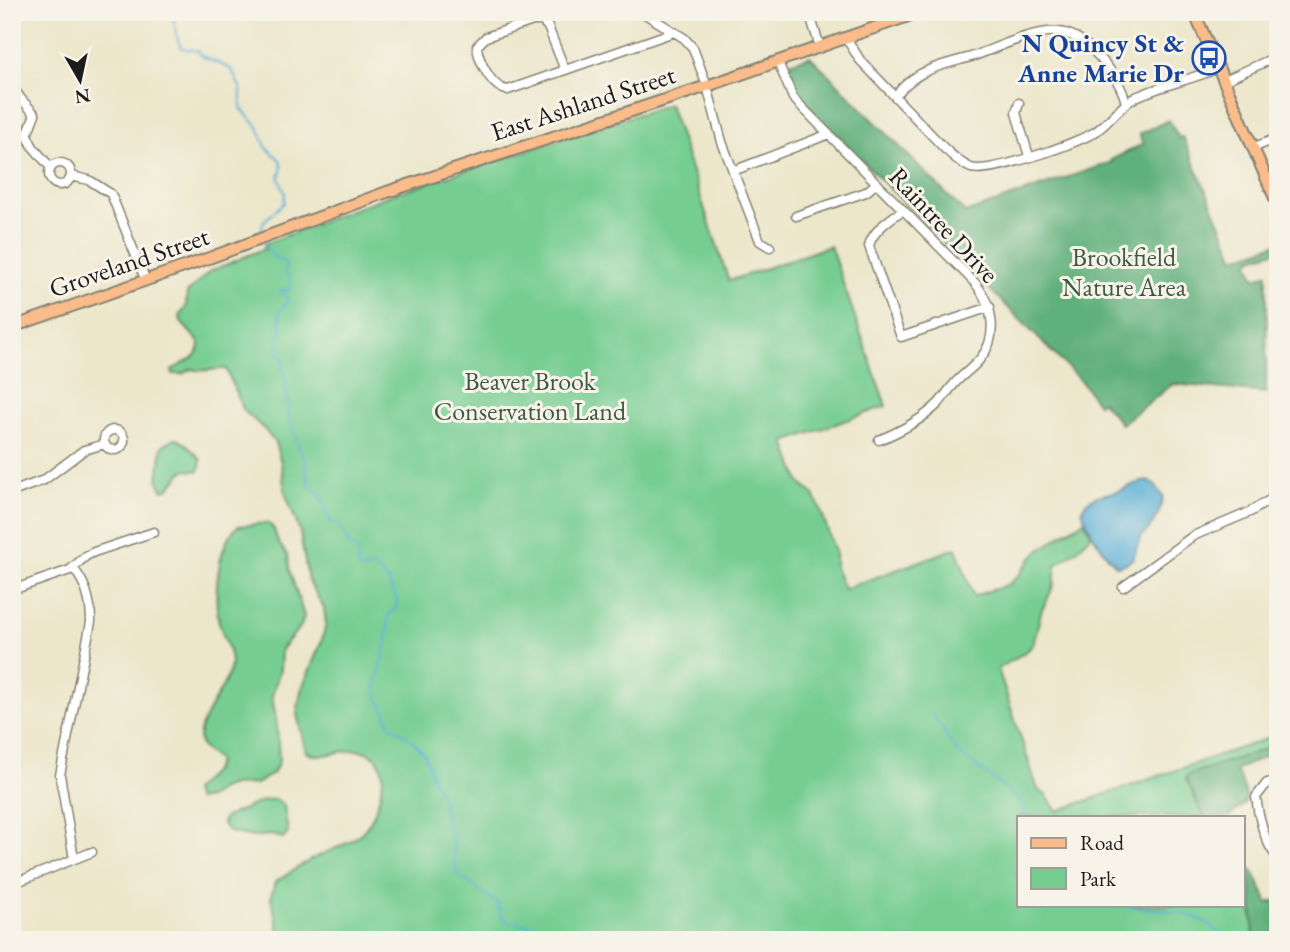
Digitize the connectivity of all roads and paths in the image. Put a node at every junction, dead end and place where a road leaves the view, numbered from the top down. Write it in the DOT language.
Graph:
graph roads {
  1 [pos="642,12"];
  2 [pos="809,12"];
  3 [pos="920,12"];
  4 [pos="1194,12"];
  5 [pos="674,32"];
  6 [pos="846,38"];
  7 [pos="820,47"];
  8 [pos="1278,57"];
  9 [pos="778,62"];
  10 [pos="1217,68"];
  11 [pos="565,70"];
  12 [pos="1223,81"];
  13 [pos="12,86"];
  14 [pos="707,86"];
  15 [pos="895,96"];
  16 [pos="1019,103"];
  17 [pos="1126,104"];
  18 [pos="829,134"];
  19 [pos="1278,138"];
  20 [pos="1252,148"];
  21 [pos="1029,156"];
  22 [pos="51,168"];
  23 [pos="733,171"];
  24 [pos="71,176"];
  25 [pos="877,183"];
  26 [pos="1278,205"];
  27 [pos="903,210"];
  28 [pos="796,216"];
  29 [pos="261,239"];
  30 [pos="770,247"];
  31 [pos="146,281"];
  32 [pos="990,307"];
  33 [pos="12,327"];
  34 [pos="879,440"];
  35 [pos="105,444"];
  36 [pos="12,492"];
  37 [pos="1278,495"];
  38 [pos="154,532"];
  39 [pos="73,568"];
  40 [pos="1123,587"];
  41 [pos="12,590"];
  42 [pos="1278,780"];
  43 [pos="92,852"];
  44 [pos="1278,858"];
  45 [pos="75,859"];
  46 [pos="12,884"];
  1 -- 5 [label="street"];
  2 -- 7 [label="street"];
  3 -- 6 [label="main road, East Ashland Street"];
  4 -- 10 [label="main road"];
  5 -- 11 [label="street"];
  5 -- 14 [label="street"];
  6 -- 7 [label="main road, East Ashland Street"];
  6 -- 15 [label="street"];
  7 -- 9 [label="main road, East Ashland Street"];
  8 -- 12 [label="street"];
  9 -- 14 [label="main road, East Ashland Street"];
  9 -- 18 [label="street, Raintree Drive"];
  10 -- 12 [label="main road"];
  10 -- 17 [label="street"];
  11 -- 11 [label="street"];
  12 -- 20 [label="main road"];
  13 -- 22 [label="street"];
  14 -- 23 [label="street"];
  14 -- 29 [label="main road, East Ashland Street"];
  15 -- 17 [label="street"];
  15 -- 21 [label="street"];
  16 -- 21 [label="street"];
  17 -- 21 [label="street"];
  18 -- 23 [label="street"];
  18 -- 25 [label="street, Raintree Drive"];
  19 -- 20 [label="street"];
  20 -- 26 [label="main road"];
  22 -- 24 [label="street"];
  22 -- 24 [label="street"];
  23 -- 30 [label="street"];
  24 -- 31 [label="street"];
  25 -- 27 [label="street, Raintree Drive"];
  25 -- 28 [label="street"];
  27 -- 32 [label="street, Raintree Drive"];
  27 -- 32 [label="street"];
  29 -- 31 [label="main road, Groveland Street"];
  31 -- 33 [label="main road, Groveland Street"];
  32 -- 34 [label="street, Raintree Drive"];
  35 -- 36 [label="street"];
  37 -- 40 [label="street"];
  38 -- 39 [label="street"];
  39 -- 41 [label="street"];
  39 -- 45 [label="street"];
  42 -- 44 [label="street"];
  43 -- 45 [label="street"];
  45 -- 46 [label="street"];
}
